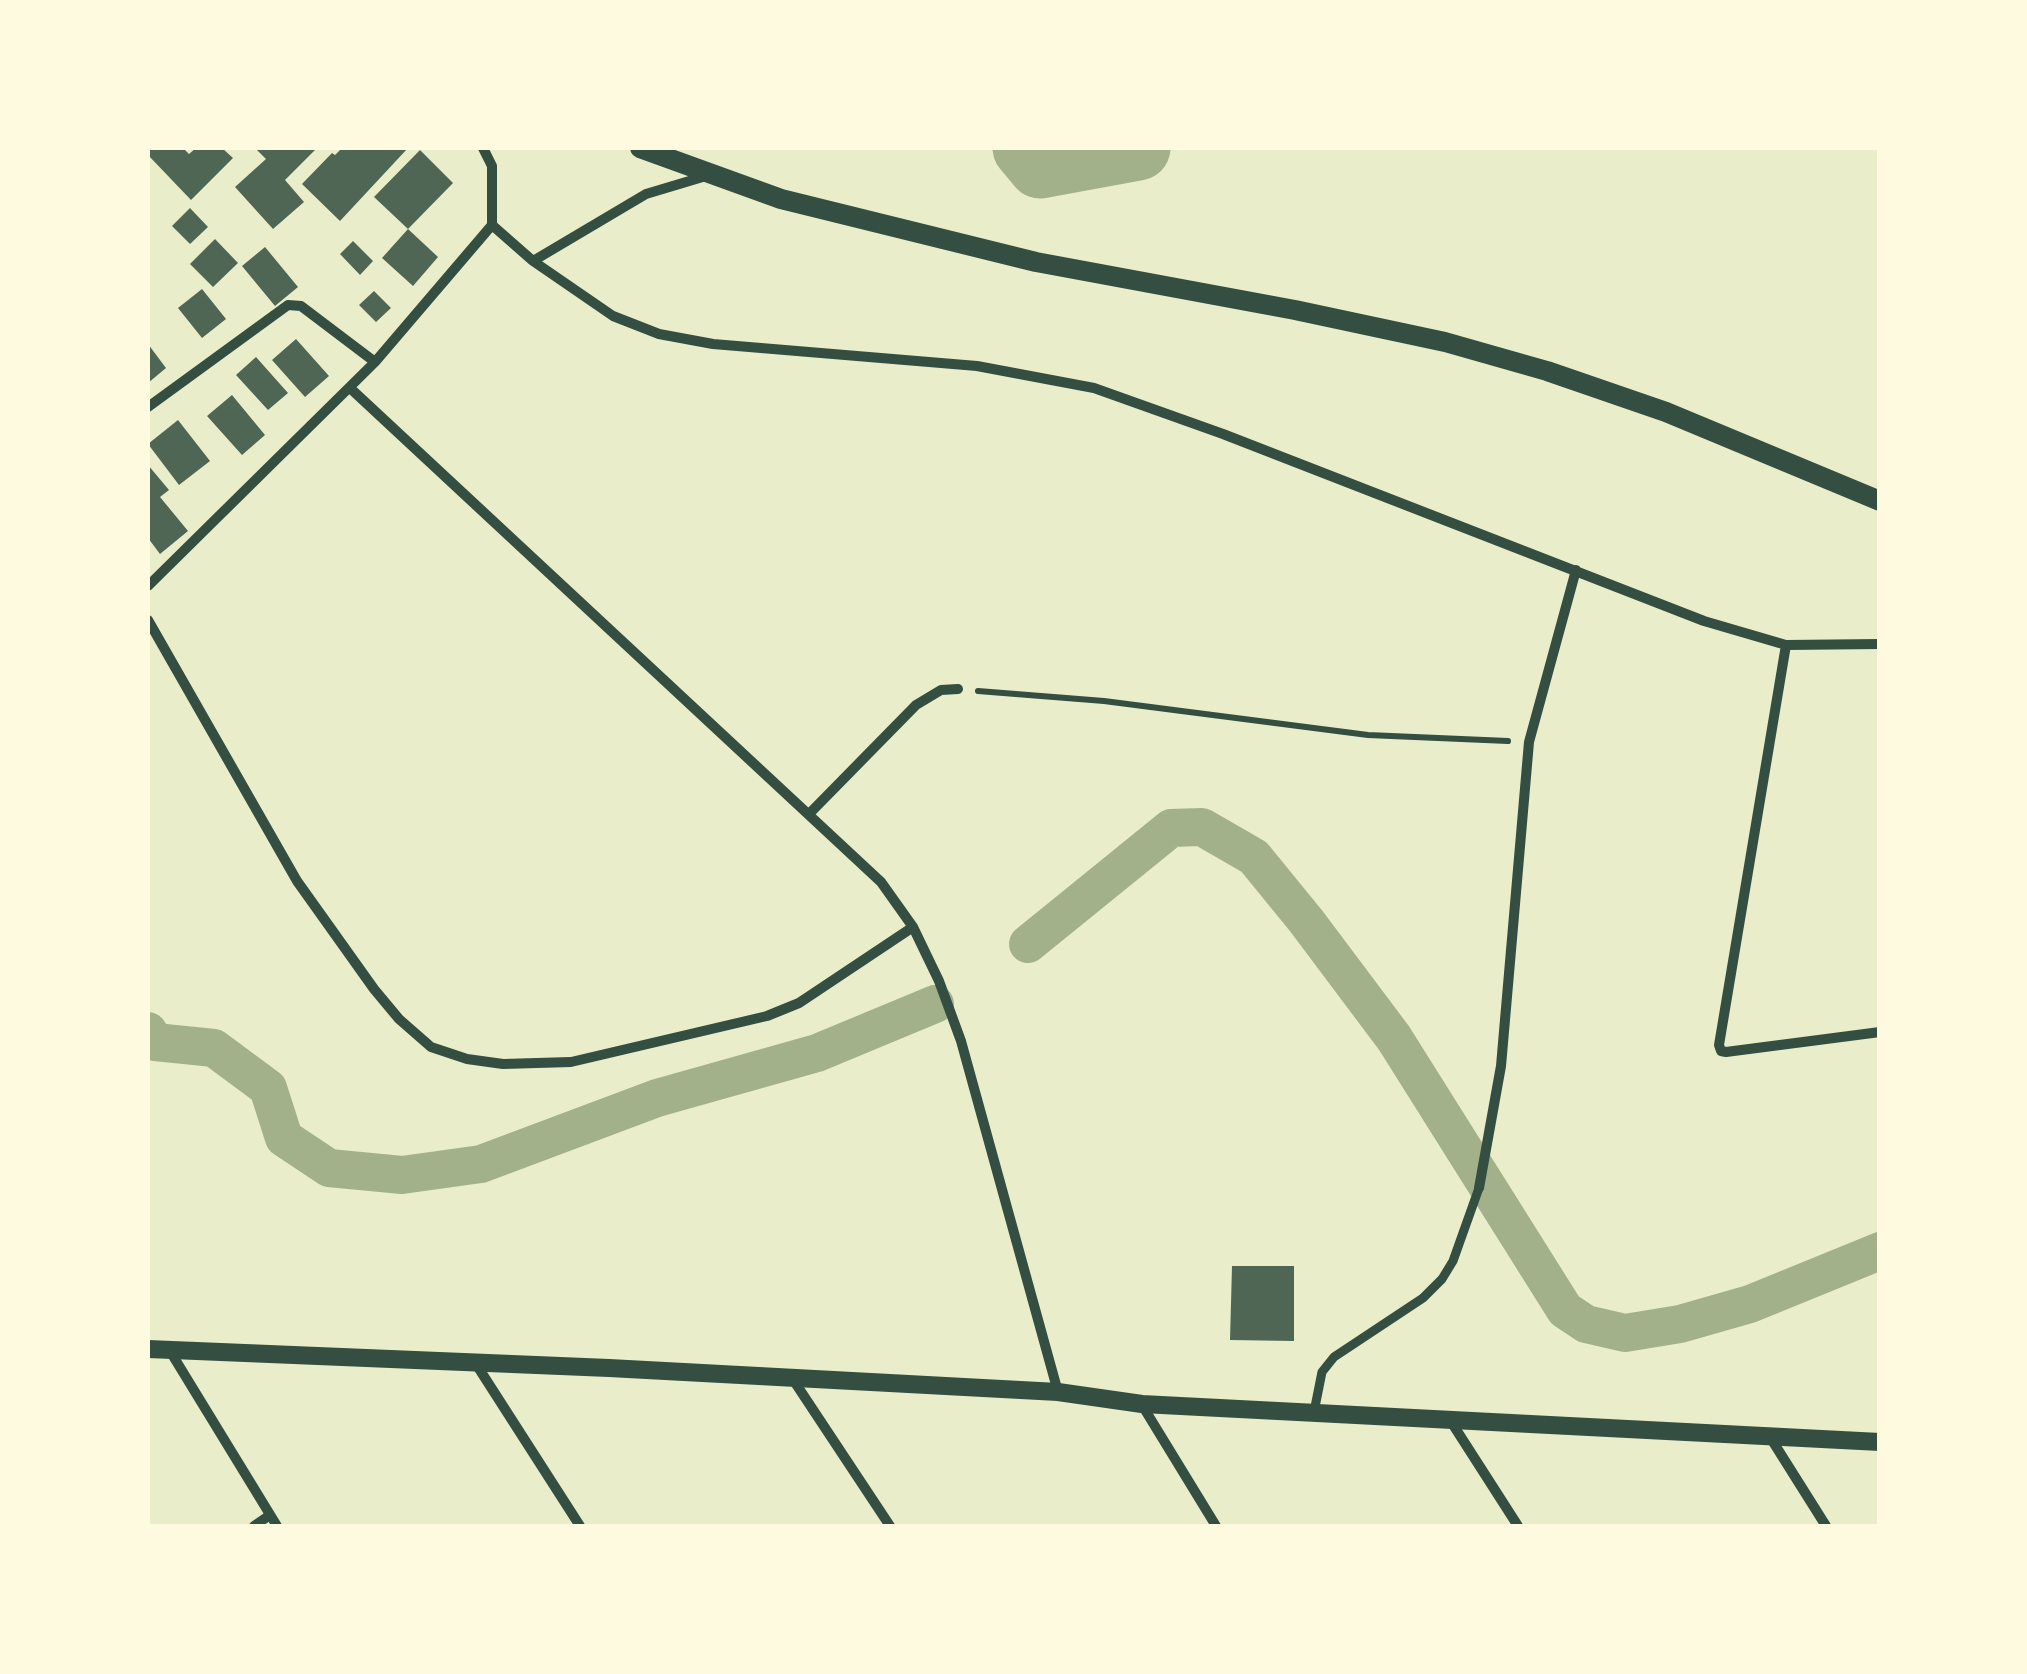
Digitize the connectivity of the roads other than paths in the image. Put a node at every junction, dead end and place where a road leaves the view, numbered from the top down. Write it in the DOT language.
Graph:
graph roads {
  1 [pos="483,148"];
  2 [pos="640,148"];
  3 [pos="711,175"];
  4 [pos="492,225"];
  5 [pos="533,261"];
  6 [pos="375,362"];
  7 [pos="350,388"];
  8 [pos="148,406"];
  9 [pos="1880,501"];
  10 [pos="1576,570"];
  11 [pos="148,586"];
  12 [pos="148,620"];
  13 [pos="1880,644"];
  14 [pos="1786,645"];
  15 [pos="958,690"];
  16 [pos="810,813"];
  17 [pos="913,927"];
  18 [pos="1880,1032"];
  19 [pos="1479,1188"];
  20 [pos="148,1350"];
  21 [pos="170,1351"];
  22 [pos="475,1363"];
  23 [pos="792,1378"];
  24 [pos="1058,1392"];
  25 [pos="1142,1404"];
  26 [pos="1313,1413"];
  27 [pos="1449,1420"];
  28 [pos="1770,1437"];
  29 [pos="1880,1442"];
  30 [pos="270,1515"];
  31 [pos="254,1526"];
  32 [pos="277,1526"];
  33 [pos="580,1526"];
  34 [pos="890,1526"];
  35 [pos="1216,1526"];
  36 [pos="1518,1526"];
  37 [pos="1826,1526"];
  1 -- 4 [label="street"];
  2 -- 3 [label="main road"];
  3 -- 5 [label="street"];
  3 -- 9 [label="main road"];
  4 -- 5 [label="street"];
  4 -- 6 [label="street"];
  5 -- 10 [label="street"];
  6 -- 7 [label="street"];
  6 -- 8 [label="street"];
  7 -- 11 [label="street"];
  7 -- 16 [label="street"];
  10 -- 14 [label="street"];
  10 -- 19 [label="street"];
  12 -- 17 [label="street"];
  13 -- 14 [label="street"];
  14 -- 18 [label="street"];
  15 -- 16 [label="street"];
  16 -- 17 [label="street"];
  17 -- 24 [label="street"];
  19 -- 26 [label="street"];
  20 -- 21 [label="street"];
  21 -- 22 [label="street"];
  21 -- 30 [label="street"];
  22 -- 23 [label="street"];
  22 -- 33 [label="street"];
  23 -- 24 [label="street"];
  23 -- 34 [label="street"];
  24 -- 25 [label="street"];
  25 -- 26 [label="street"];
  25 -- 35 [label="street"];
  26 -- 27 [label="street"];
  27 -- 28 [label="street"];
  27 -- 36 [label="street"];
  28 -- 29 [label="street"];
  28 -- 37 [label="street"];
  30 -- 31 [label="street"];
  30 -- 32 [label="street"];
}
